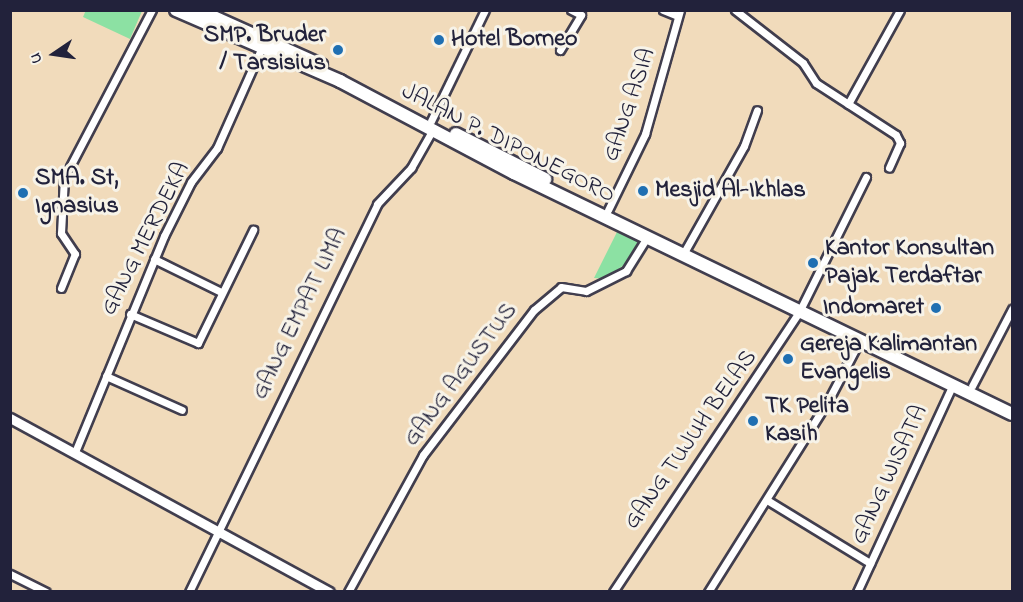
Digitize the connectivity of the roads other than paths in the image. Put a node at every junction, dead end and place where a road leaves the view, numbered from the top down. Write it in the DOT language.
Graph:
graph roads {
  1 [pos="152,10"];
  2 [pos="176,10"];
  3 [pos="198,10"];
  4 [pos="484,10"];
  5 [pos="571,10"];
  6 [pos="663,10"];
  7 [pos="735,10"];
  8 [pos="900,10"];
  9 [pos="679,13"];
  10 [pos="239,32"];
  11 [pos="262,47"];
  12 [pos="561,50"];
  13 [pos="848,105"];
  14 [pos="757,110"];
  15 [pos="431,126"];
  16 [pos="889,168"];
  17 [pos="866,177"];
  18 [pos="608,210"];
  19 [pos="253,230"];
  20 [pos="647,238"];
  21 [pos="684,252"];
  22 [pos="154,259"];
  23 [pos="61,288"];
  24 [pos="221,292"];
  25 [pos="801,309"];
  26 [pos="1012,309"];
  27 [pos="130,314"];
  28 [pos="860,340"];
  29 [pos="106,376"];
  30 [pos="953,384"];
  31 [pos="972,386"];
  32 [pos="1012,407"];
  33 [pos="182,410"];
  34 [pos="1012,414"];
  35 [pos="10,418"];
  36 [pos="75,452"];
  37 [pos="767,500"];
  38 [pos="218,526"];
  39 [pos="870,563"];
  40 [pos="10,574"];
  41 [pos="46,591"];
  42 [pos="189,591"];
  43 [pos="329,591"];
  44 [pos="348,591"];
  45 [pos="613,591"];
  46 [pos="708,591"];
  47 [pos="857,591"];
  1 -- 23 [label="street"];
  2 -- 10 [label="main road, JALAN P. DIPONEGORO"];
  3 -- 10 [label="main road, JALAN P. DIPONEGORO"];
  4 -- 15 [label="street, GANG EMPAT LIMA"];
  5 -- 12 [label="street"];
  6 -- 9 [label="street"];
  7 -- 13 [label="street"];
  8 -- 13 [label="street"];
  9 -- 18 [label="street, GANG ASIA"];
  10 -- 11 [label="main road, JALAN P. DIPONEGORO"];
  10 -- 15 [label="main road, JALAN P. DIPONEGORO"];
  11 -- 15 [label="main road, JALAN P. DIPONEGORO"];
  11 -- 22 [label="street, GANG MERDEKA"];
  13 -- 16 [label="street"];
  14 -- 21 [label="street"];
  15 -- 18 [label="main road, JALAN P. DIPONEGORO"];
  15 -- 20 [label="main road, JALAN P. DIPONEGORO"];
  15 -- 38 [label="street, GANG EMPAT LIMA"];
  17 -- 25 [label="street, GANG TUJUH BELAS"];
  18 -- 21 [label="main road, JALAN P. DIPONEGORO"];
  19 -- 24 [label="street"];
  20 -- 21 [label="main road, JALAN P. DIPONEGORO"];
  20 -- 44 [label="street, GANG AGUSTUS"];
  21 -- 25 [label="main road, JALAN P. DIPONEGORO"];
  22 -- 24 [label="street"];
  22 -- 27 [label="street, GANG MERDEKA"];
  24 -- 27 [label="street"];
  25 -- 28 [label="main road, JALAN P. DIPONEGORO"];
  25 -- 31 [label="main road, JALAN P. DIPONEGORO"];
  25 -- 45 [label="street, GANG TUJUH BELAS"];
  26 -- 31 [label="street"];
  27 -- 29 [label="street, GANG MERDEKA"];
  28 -- 30 [label="main road, JALAN P. DIPONEGORO"];
  28 -- 37 [label="street"];
  29 -- 33 [label="street"];
  29 -- 36 [label="street, GANG MERDEKA"];
  30 -- 34 [label="main road, JALAN P. DIPONEGORO"];
  30 -- 39 [label="street, GANG WISATA"];
  31 -- 32 [label="main road, JALAN P. DIPONEGORO"];
  35 -- 36 [label="street"];
  36 -- 38 [label="street"];
  37 -- 39 [label="street"];
  37 -- 46 [label="street"];
  38 -- 42 [label="street, GANG EMPAT LIMA"];
  38 -- 43 [label="street"];
  39 -- 47 [label="street, GANG WISATA"];
  40 -- 41 [label="street"];
}
